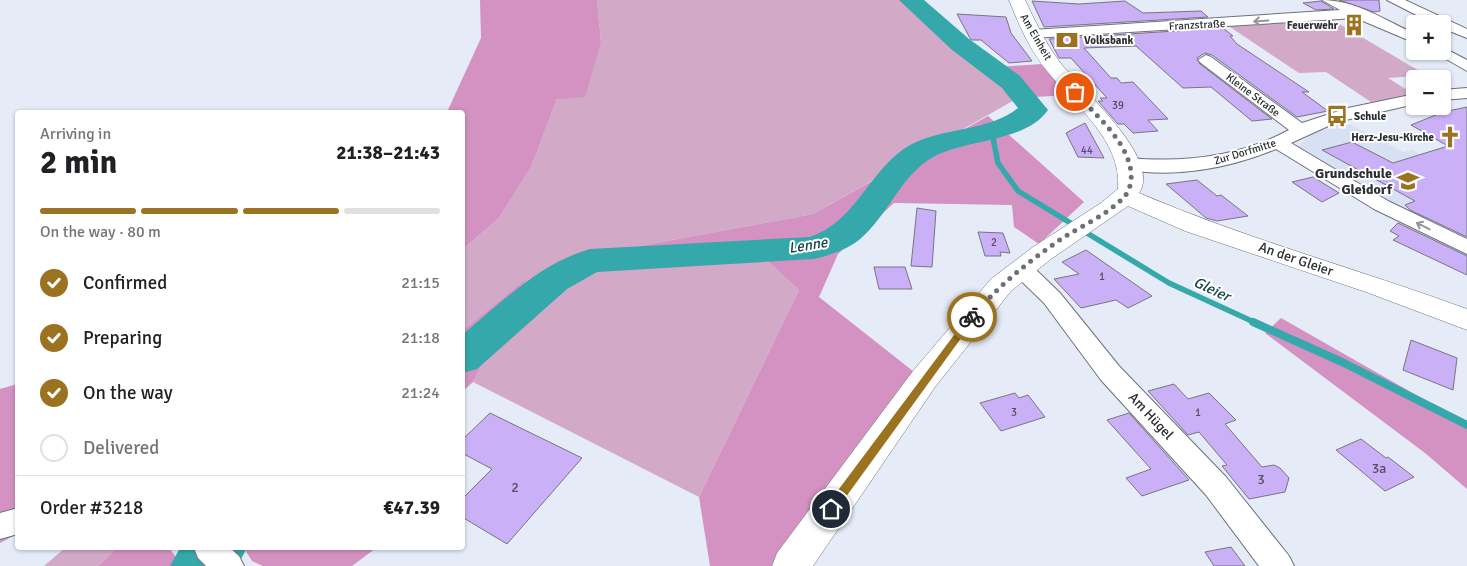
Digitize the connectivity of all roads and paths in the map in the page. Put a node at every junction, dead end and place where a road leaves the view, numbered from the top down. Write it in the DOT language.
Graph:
graph roads {
  1 [pos="1017,0"];
  2 [pos="1329,0"];
  3 [pos="1394,0"];
  4 [pos="1362,13"];
  5 [pos="1032,34"];
  6 [pos="1467,34"];
  7 [pos="1406,35"];
  8 [pos="1451,54"];
  9 [pos="1467,54"];
  10 [pos="1451,58"];
  11 [pos="1206,60"];
  12 [pos="1467,66"];
  13 [pos="1467,93"];
  14 [pos="1451,94"];
  15 [pos="1406,101"];
  16 [pos="1299,129"];
  17 [pos="1278,143"];
  18 [pos="1129,164"];
  19 [pos="1126,196"];
  20 [pos="1467,247"];
  21 [pos="1022,269"];
  22 [pos="1467,320"];
  23 [pos="15,522"];
  24 [pos="0,526"];
  25 [pos="211,550"];
  26 [pos="796,558"];
  27 [pos="228,566"];
  28 [pos="1278,566"];
  1 -- 5 [label="main road, Am Einheit"];
  2 -- 4 [label="street"];
  3 -- 6 [label="street"];
  4 -- 5 [label="street, Franzstraße, one-way"];
  4 -- 7 [label="street"];
  5 -- 18 [label="main road, Am Einheit"];
  8 -- 9 [label="street"];
  10 -- 12 [label="street"];
  11 -- 16 [label="street, Kleine Straße"];
  13 -- 14 [label="street"];
  15 -- 16 [label="street, Zur Dorfmitte"];
  16 -- 17 [label="street, Zur Dorfmitte"];
  17 -- 18 [label="street, Zur Dorfmitte"];
  20 -- 17 [label="street, one-way"];
  18 -- 19 [label="main road, Am Einheit"];
  19 -- 21 [label="main road"];
  19 -- 22 [label="main road, An der Gleier"];
  21 -- 26 [label="main road"];
  21 -- 28 [label="street, Am Hügel"];
  23 -- 24 [label="street"];
  25 -- 27 [label="street"];
}
